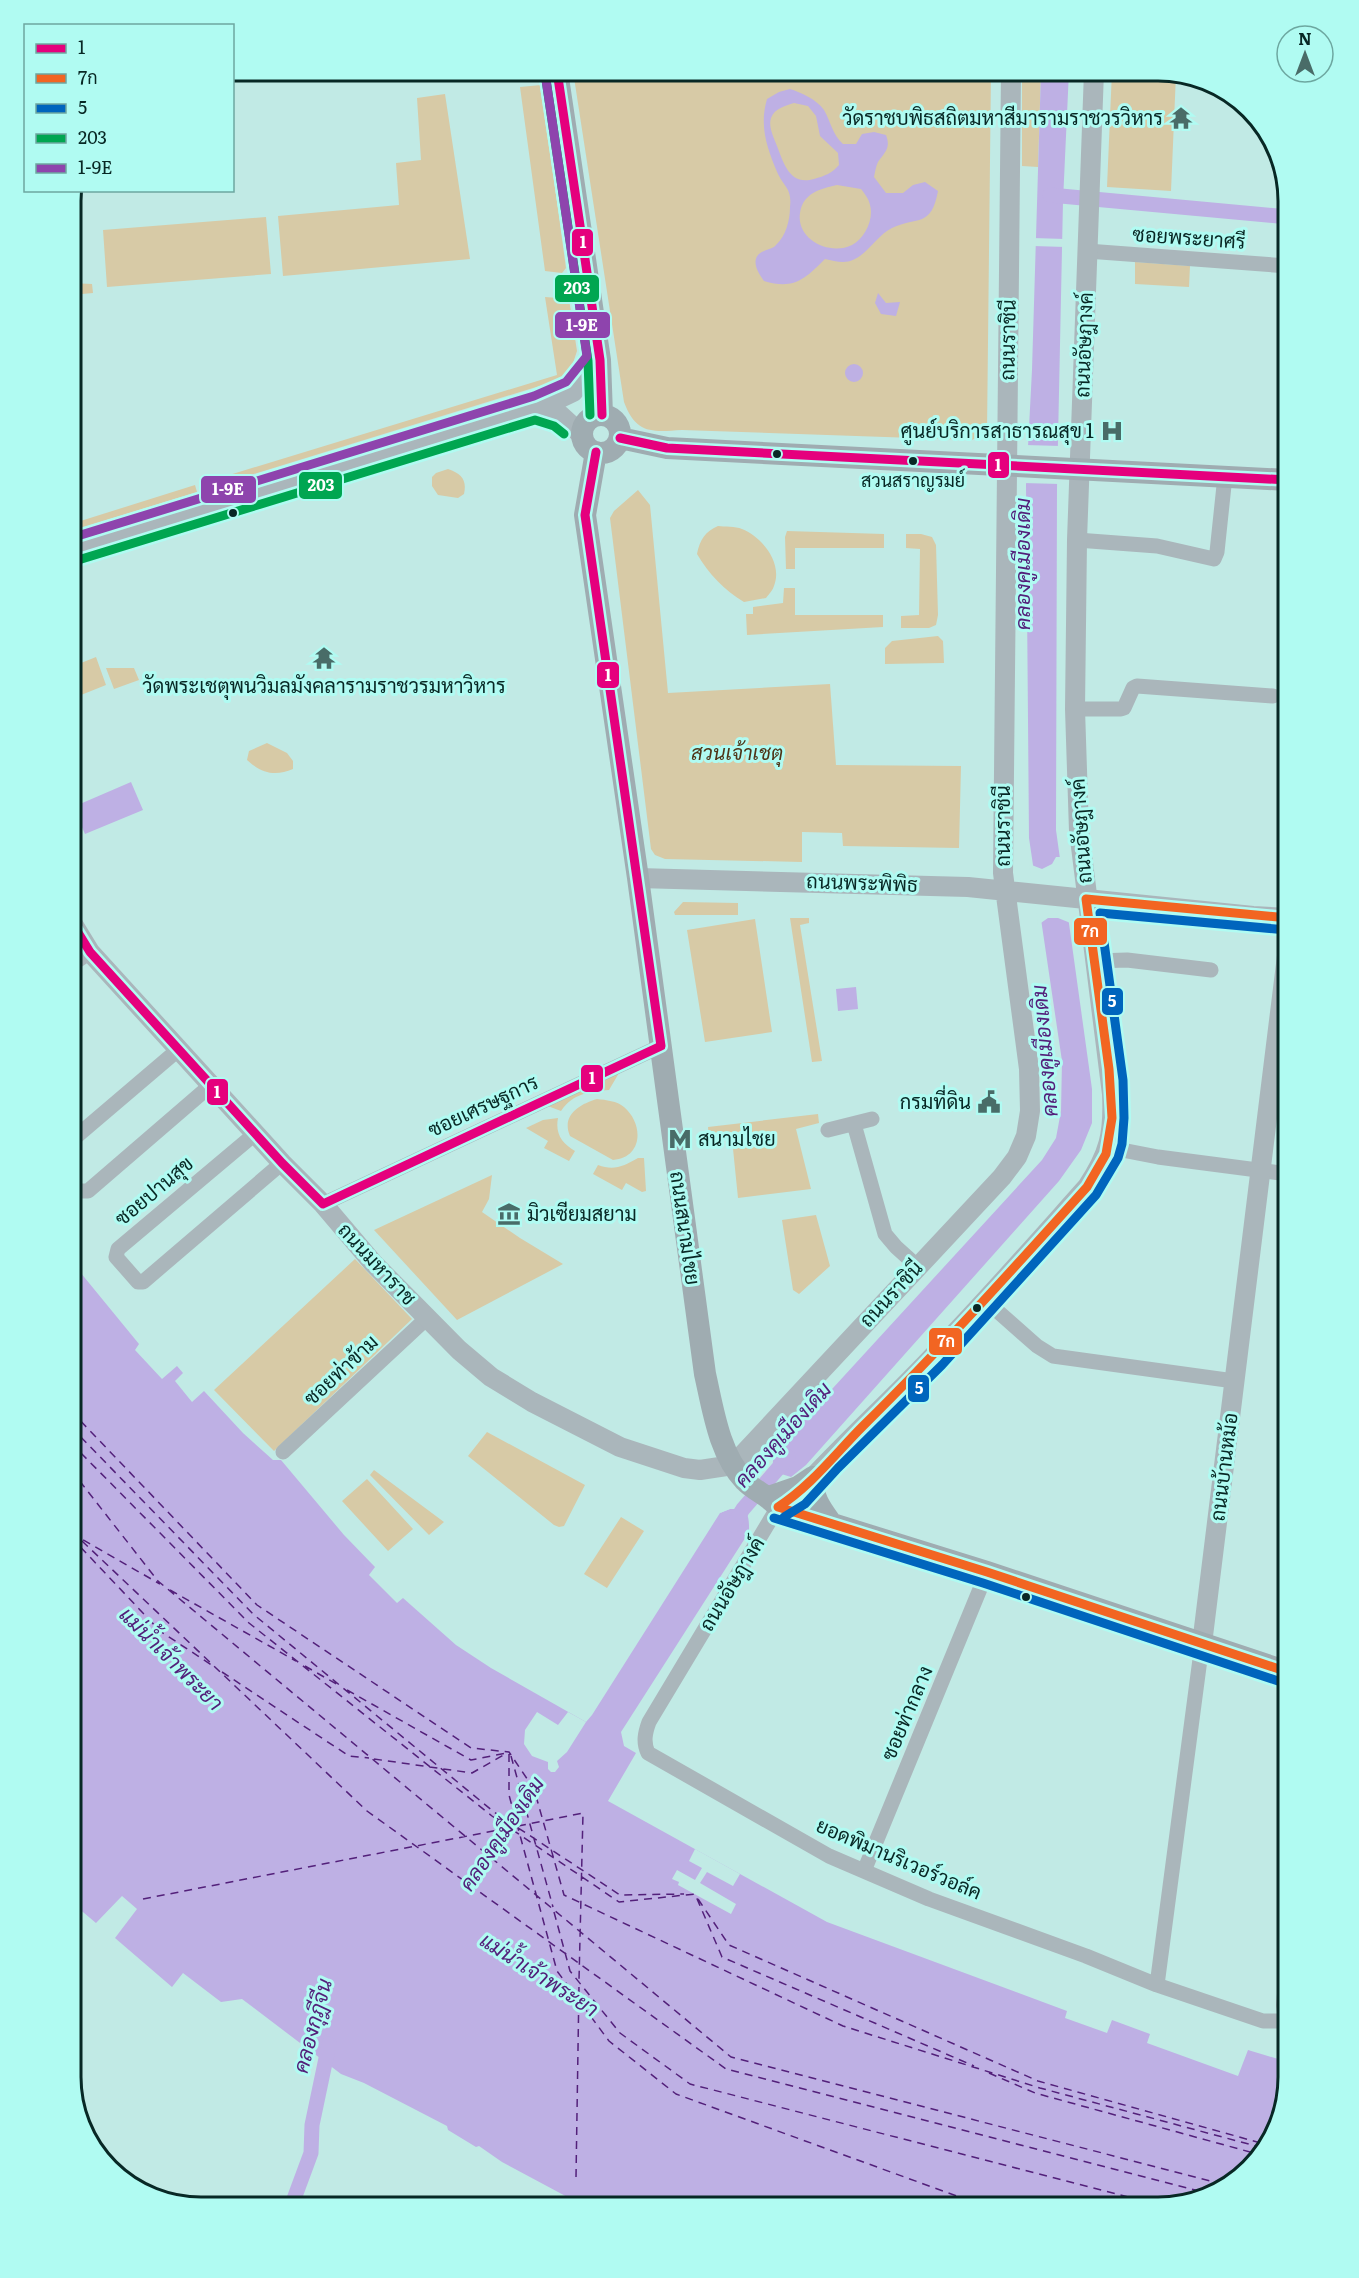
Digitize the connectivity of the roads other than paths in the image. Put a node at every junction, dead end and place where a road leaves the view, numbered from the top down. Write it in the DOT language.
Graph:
graph roads {
  1 [pos="558,81"];
  2 [pos="1011,81"];
  3 [pos="1094,81"];
  4 [pos="1087,250"];
  5 [pos="1278,265"];
  6 [pos="600,360"];
  7 [pos="538,407"];
  8 [pos="602,415"];
  9 [pos="584,438"];
  10 [pos="620,438"];
  11 [pos="1015,466"];
  12 [pos="1072,469"];
  13 [pos="1225,477"];
  14 [pos="1278,480"];
  15 [pos="1077,540"];
  16 [pos="81,547"];
  17 [pos="1273,696"];
  18 [pos="1075,710"];
  19 [pos="638,878"];
  20 [pos="1004,890"];
  21 [pos="1078,898"];
  22 [pos="1278,917"];
  23 [pos="81,937"];
  24 [pos="90,952"];
  25 [pos="81,958"];
  26 [pos="1096,961"];
  27 [pos="1210,970"];
  28 [pos="1278,1040"];
  29 [pos="661,1046"];
  30 [pos="179,1049"];
  31 [pos="212,1085"];
  32 [pos="1268,1110"];
  33 [pos="1278,1112"];
  34 [pos="872,1119"];
  35 [pos="855,1124"];
  36 [pos="828,1130"];
  37 [pos="81,1132"];
  38 [pos="256,1133"];
  39 [pos="1110,1145"];
  40 [pos="282,1163"];
  41 [pos="1260,1171"];
  42 [pos="1278,1173"];
  43 [pos="81,1191"];
  44 [pos="323,1204"];
  45 [pos="917,1266"];
  46 [pos="986,1300"];
  47 [pos="427,1318"];
  48 [pos="1234,1381"];
  49 [pos="283,1452"];
  50 [pos="739,1474"];
  51 [pos="813,1477"];
  52 [pos="774,1502"];
  53 [pos="832,1524"];
  54 [pos="987,1572"];
  55 [pos="1202,1644"];
  56 [pos="1278,1669"];
  57 [pos="644,1745"];
  58 [pos="864,1871"];
  59 [pos="1157,1985"];
  60 [pos="1278,2020"];
  1 -- 6 [label="main road"];
  2 -- 11 [label="street, ถนนราชินี"];
  3 -- 4 [label="street, ถนนอัษฎางค์"];
  4 -- 5 [label="street, ซอยพระยาศรี"];
  4 -- 12 [label="street, ถนนอัษฎางค์"];
  6 -- 7 [label="street"];
  6 -- 8 [label="main road"];
  7 -- 9 [label="street"];
  7 -- 16 [label="street"];
  8 -- 9 [label="main road"];
  8 -- 10 [label="main road"];
  9 -- 10 [label="main road"];
  9 -- 19 [label="main road, ถนนสนามไชย"];
  10 -- 11 [label="main road"];
  11 -- 12 [label="main road"];
  11 -- 20 [label="street, ถนนราชินี"];
  12 -- 13 [label="main road"];
  12 -- 15 [label="street, ถนนอัษฎางค์"];
  13 -- 14 [label="main road"];
  13 -- 15 [label="street"];
  15 -- 18 [label="street, ถนนอัษฎางค์"];
  17 -- 18 [label="street"];
  18 -- 21 [label="street, ถนนอัษฎางค์"];
  19 -- 20 [label="street, ถนนพระพิพิธ"];
  19 -- 29 [label="main road, ถนนสนามไชย"];
  20 -- 21 [label="street, ถนนพระพิพิธ"];
  20 -- 45 [label="street, ถนนราชินี"];
  21 -- 22 [label="street, ถนนพระพิพิธ"];
  21 -- 26 [label="street, ถนนอัษฎางค์"];
  23 -- 24 [label="street, ถนนมหาราช"];
  24 -- 25 [label="street"];
  24 -- 30 [label="street, ถนนมหาราช"];
  26 -- 27 [label="street"];
  26 -- 39 [label="street, ถนนอัษฎางค์"];
  28 -- 32 [label="street, ถนนบ้านหม้อ"];
  29 -- 44 [label="street, ซอยเศรษฐการ"];
  29 -- 50 [label="main road, ถนนสนามไชย"];
  30 -- 31 [label="street, ถนนมหาราช"];
  30 -- 37 [label="street"];
  31 -- 38 [label="street, ถนนมหาราช"];
  31 -- 43 [label="street"];
  32 -- 33 [label="street"];
  32 -- 41 [label="street, ถนนบ้านหม้อ"];
  34 -- 35 [label="street"];
  35 -- 36 [label="street"];
  35 -- 45 [label="street"];
  38 -- 40 [label="street, ถนนมหาราช"];
  38 -- 40 [label="street, ซอยปานสุข"];
  39 -- 41 [label="street"];
  39 -- 46 [label="street, ถนนอัษฎางค์"];
  40 -- 44 [label="street, ถนนมหาราช"];
  41 -- 42 [label="street"];
  41 -- 48 [label="street, ถนนบ้านหม้อ"];
  44 -- 47 [label="street, ถนนมหาราช"];
  45 -- 50 [label="street, ถนนราชินี"];
  46 -- 48 [label="street"];
  46 -- 51 [label="street, ถนนอัษฎางค์"];
  47 -- 49 [label="street, ซอยท่าข้าม"];
  47 -- 50 [label="street, ถนนมหาราช"];
  48 -- 55 [label="street, ถนนบ้านหม้อ"];
  50 -- 52 [label="main road"];
  51 -- 52 [label="main road"];
  51 -- 53 [label="main road"];
  52 -- 53 [label="main road"];
  52 -- 57 [label="street, ถนนอัษฎางค์"];
  53 -- 54 [label="main road"];
  54 -- 55 [label="main road"];
  54 -- 58 [label="street, ซอยท่ากลาง"];
  55 -- 56 [label="main road"];
  55 -- 59 [label="street, ถนนบ้านหม้อ"];
  57 -- 58 [label="street, ยอดพิมานริเวอร์วอล์ค"];
  58 -- 59 [label="street, ยอดพิมานริเวอร์วอล์ค"];
  59 -- 60 [label="street, ยอดพิมานริเวอร์วอล์ค"];
}
